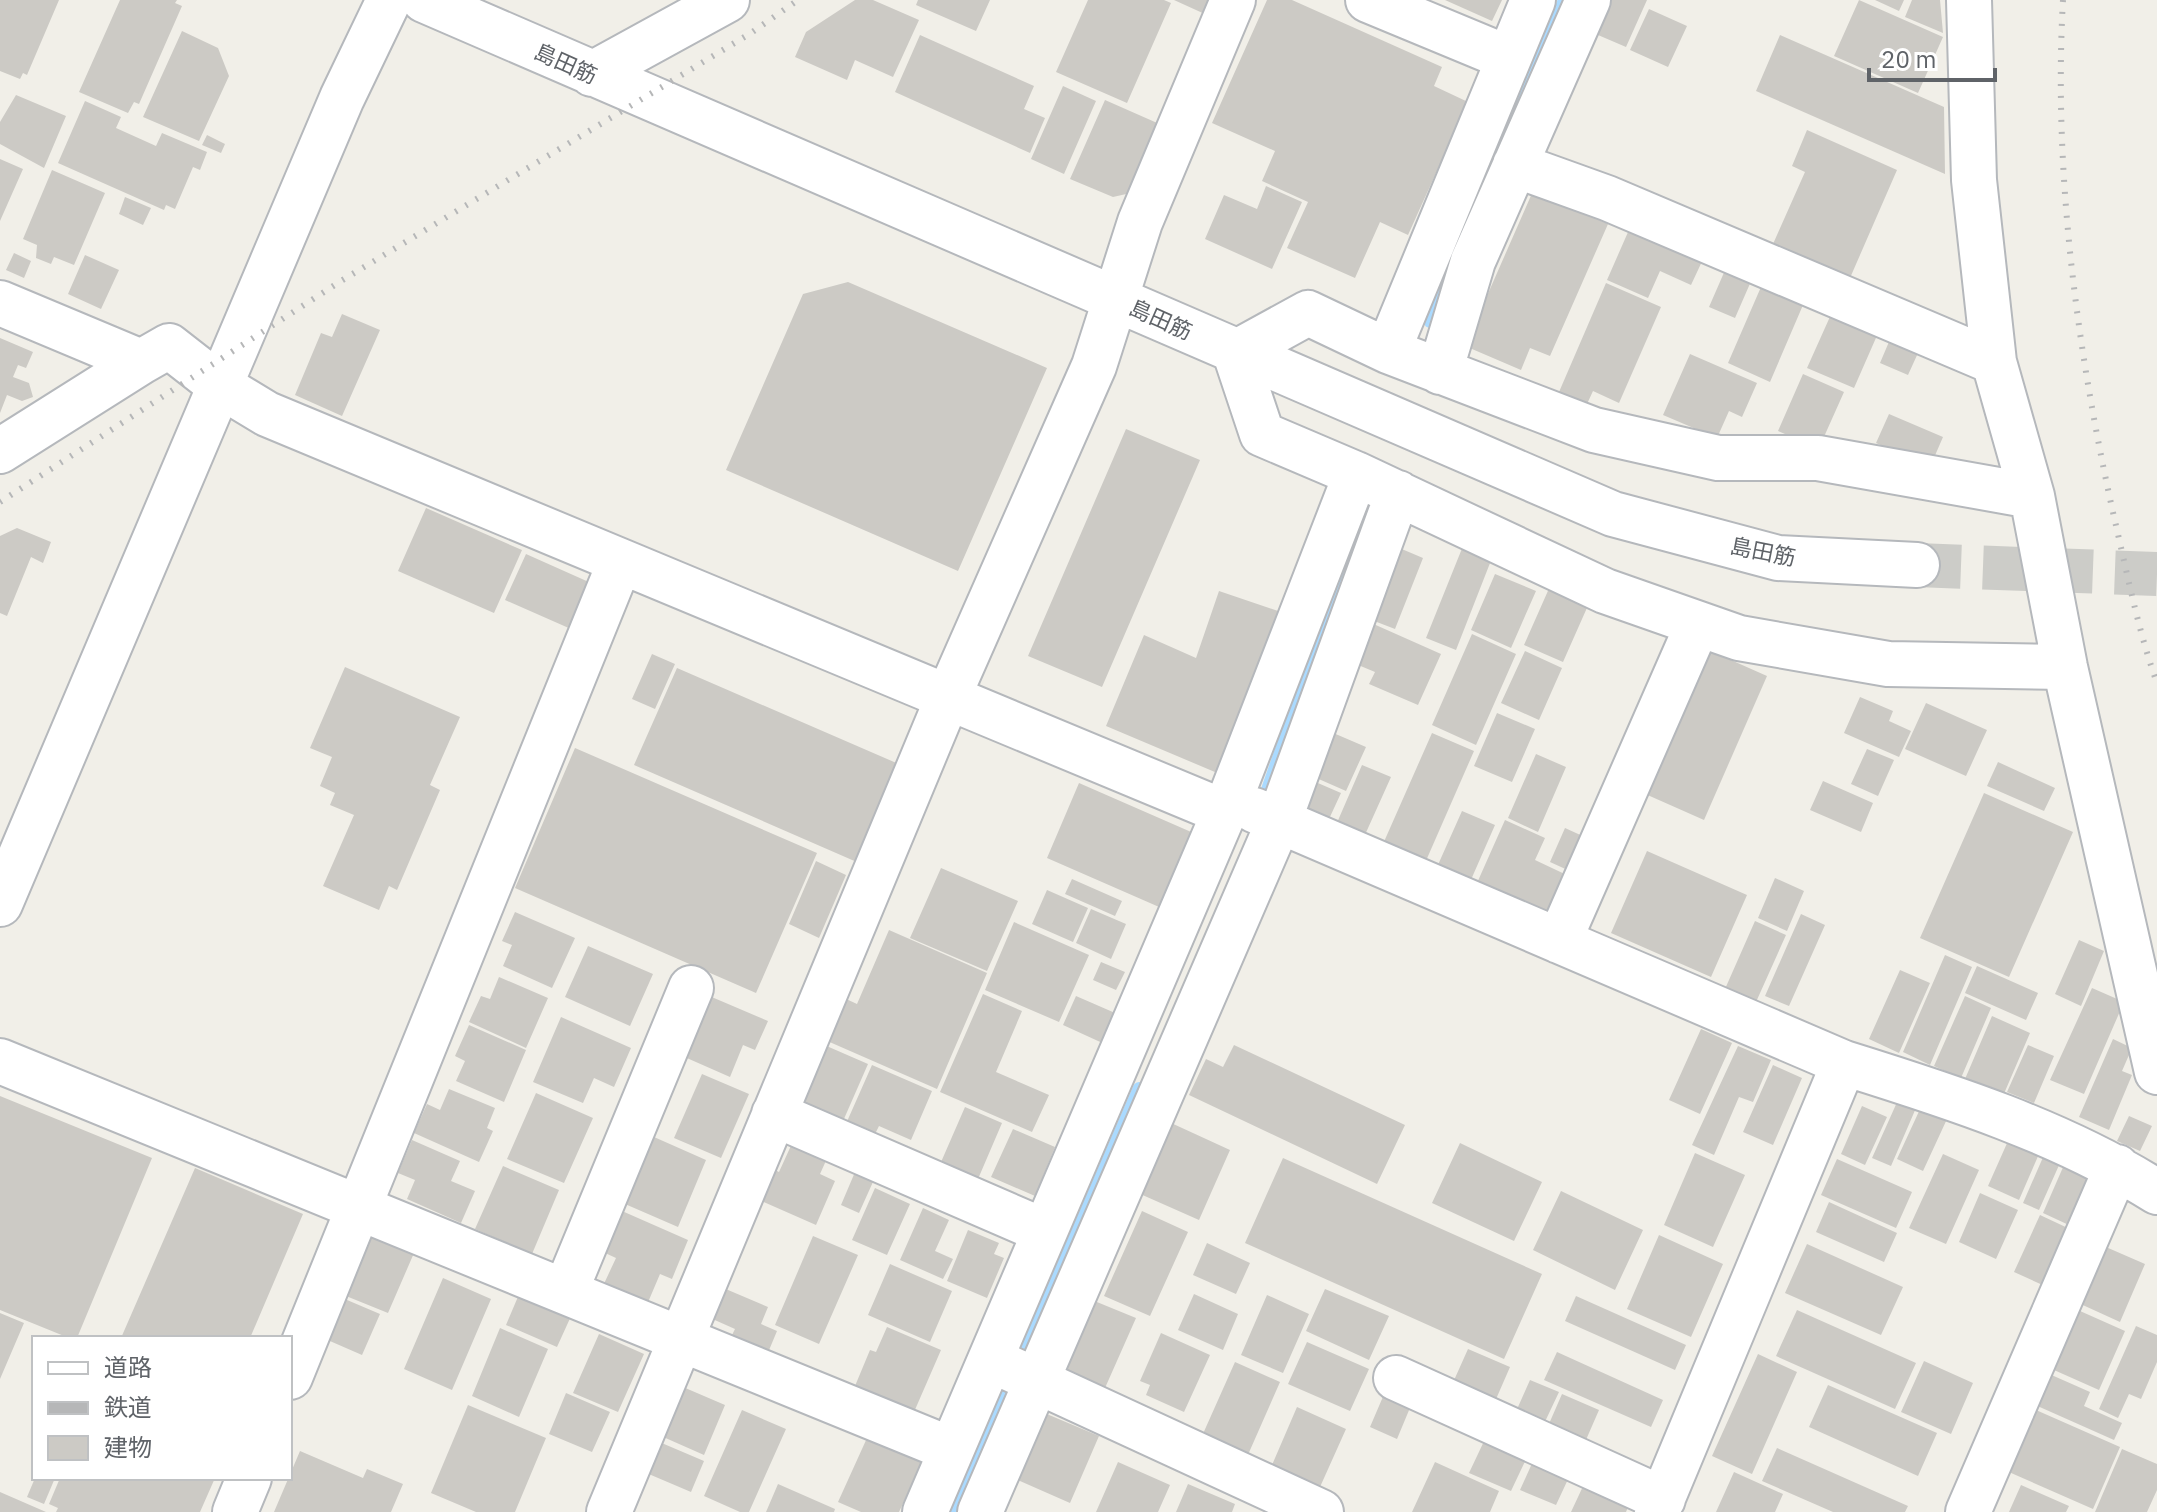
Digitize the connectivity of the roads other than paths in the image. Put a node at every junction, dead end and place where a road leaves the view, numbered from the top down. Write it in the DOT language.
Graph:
graph roads {
  1 [pos="389,0"];
  2 [pos="424,0"];
  3 [pos="727,0"];
  4 [pos="1233,0"];
  5 [pos="1368,0"];
  6 [pos="1533,0"];
  7 [pos="1588,0"];
  8 [pos="1969,0"];
  9 [pos="1508,58"];
  10 [pos="592,74"];
  11 [pos="1515,165"];
  12 [pos="1117,300"];
  13 [pos="0,303"];
  14 [pos="1388,351"];
  15 [pos="1235,353"];
  16 [pos="141,362"];
  17 [pos="1994,362"];
  18 [pos="1440,372"];
  19 [pos="219,385"];
  20 [pos="0,451"];
  21 [pos="1356,474"];
  22 [pos="1398,493"];
  23 [pos="2032,496"];
  24 [pos="620,562"];
  25 [pos="1917,565"];
  26 [pos="1698,624"];
  27 [pos="2065,667"];
  28 [pos="949,695"];
  29 [pos="1250,811"];
  30 [pos="0,904"];
  31 [pos="1559,941"];
  32 [pos="691,988"];
  33 [pos="0,1061"];
  34 [pos="1844,1063"];
  35 [pos="2157,1072"];
  36 [pos="774,1114"];
  37 [pos="2117,1167"];
  38 [pos="2157,1192"];
  39 [pos="359,1207"];
  40 [pos="1044,1231"];
  41 [pos="566,1290"];
  42 [pos="681,1337"];
  43 [pos="1014,1370"];
  44 [pos="292,1372"];
  45 [pos="1396,1378"];
  46 [pos="950,1449"];
  47 [pos="248,1480"];
  48 [pos="1660,1505"];
  49 [pos="235,1512"];
  50 [pos="609,1512"];
  51 [pos="925,1512"];
  52 [pos="980,1512"];
  53 [pos="1321,1512"];
  54 [pos="1968,1512"];
  1 -- 19 [label="street"];
  2 -- 10 [label="street, 島田筋"];
  3 -- 10 [label="street"];
  4 -- 12 [label="street"];
  5 -- 9 [label="street"];
  6 -- 9 [label="street"];
  7 -- 11 [label="street"];
  8 -- 17 [label="street"];
  9 -- 14 [label="street"];
  10 -- 12 [label="street, 島田筋"];
  11 -- 17 [label="street"];
  11 -- 18 [label="street"];
  12 -- 15 [label="street, 島田筋"];
  12 -- 28 [label="street"];
  13 -- 16 [label="street"];
  14 -- 15 [label="street"];
  14 -- 18 [label="street"];
  15 -- 21 [label="street"];
  15 -- 25 [label="street, 島田筋"];
  16 -- 19 [label="street"];
  16 -- 20 [label="street"];
  17 -- 23 [label="street"];
  18 -- 23 [label="street"];
  19 -- 24 [label="street"];
  19 -- 30 [label="street"];
  21 -- 22 [label="street"];
  21 -- 29 [label="street"];
  22 -- 26 [label="street"];
  22 -- 29 [label="street"];
  23 -- 27 [label="street"];
  24 -- 28 [label="street"];
  24 -- 39 [label="street"];
  26 -- 27 [label="street"];
  26 -- 31 [label="street"];
  27 -- 35 [label="street"];
  28 -- 29 [label="street"];
  28 -- 36 [label="street"];
  29 -- 31 [label="street"];
  29 -- 40 [label="street"];
  29 -- 43 [label="street"];
  31 -- 34 [label="street"];
  32 -- 41 [label="street"];
  33 -- 39 [label="street"];
  34 -- 37 [label="street"];
  34 -- 48 [label="street"];
  36 -- 40 [label="street"];
  36 -- 42 [label="street"];
  37 -- 38 [label="street"];
  37 -- 54 [label="street"];
  39 -- 41 [label="street"];
  39 -- 44 [label="street"];
  40 -- 43 [label="street"];
  41 -- 42 [label="street"];
  42 -- 46 [label="street"];
  42 -- 50 [label="street"];
  43 -- 46 [label="street"];
  43 -- 52 [label="street"];
  43 -- 53 [label="street"];
  45 -- 48 [label="street"];
  46 -- 51 [label="street"];
  47 -- 49 [label="street"];
}
